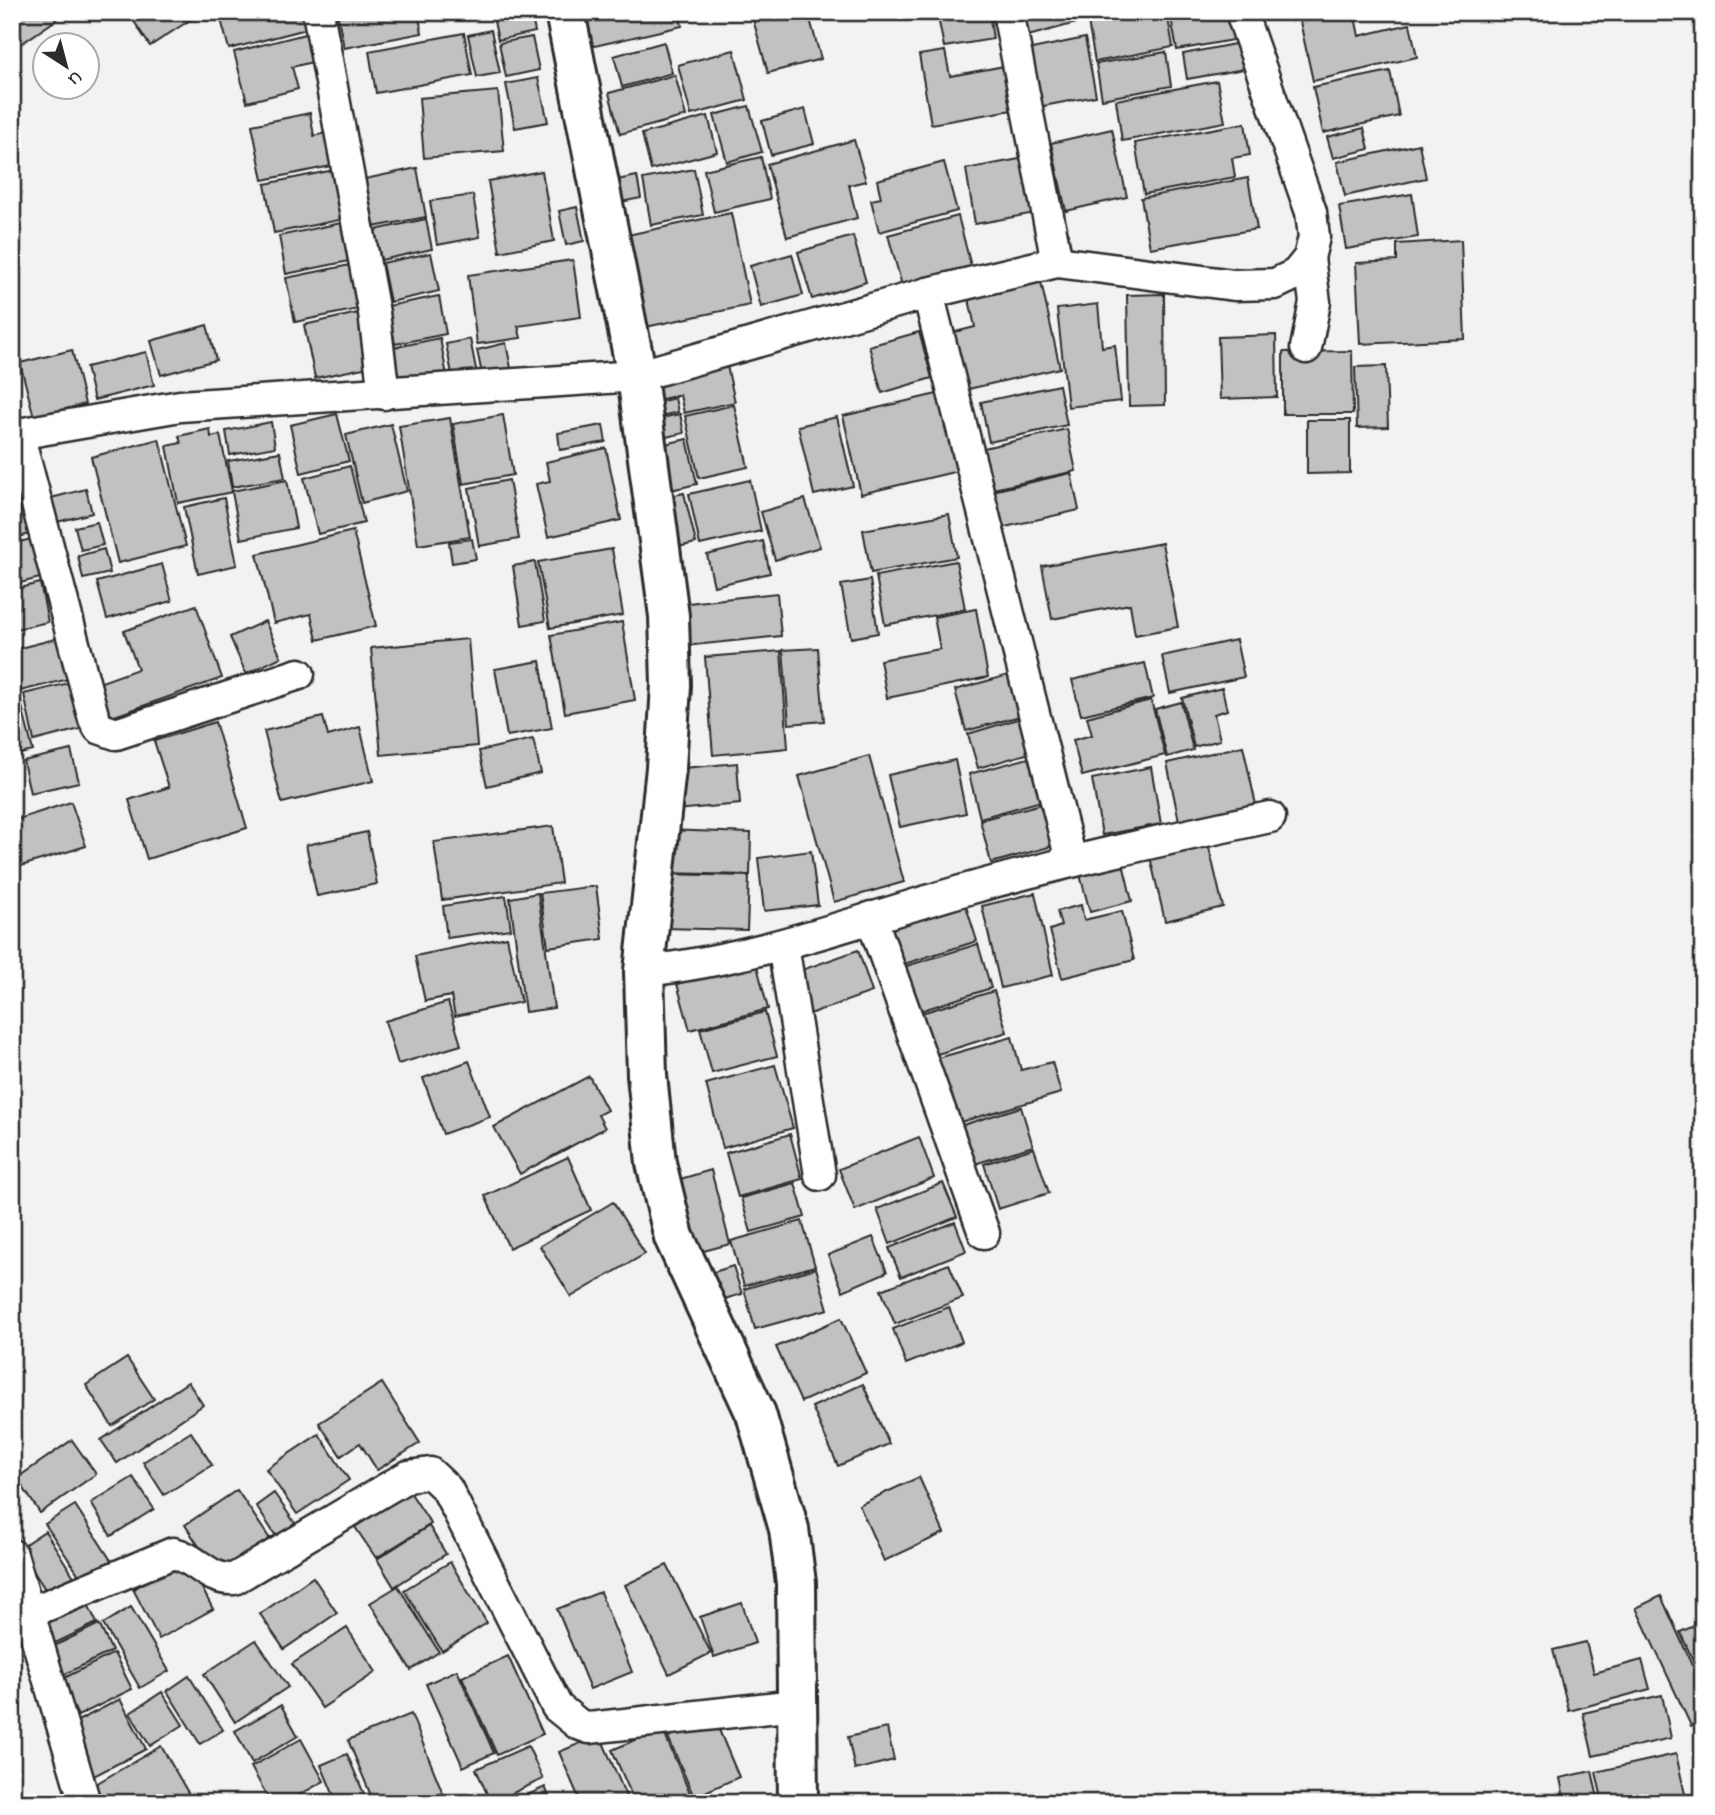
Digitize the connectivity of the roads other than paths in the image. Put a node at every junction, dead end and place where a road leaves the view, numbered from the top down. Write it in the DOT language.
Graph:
graph roads {
  1 [pos="318,12"];
  2 [pos="565,12"];
  3 [pos="1007,12"];
  4 [pos="1241,12"];
  5 [pos="1309,258"];
  6 [pos="1056,262"];
  7 [pos="928,293"];
  8 [pos="1306,348"];
  9 [pos="637,376"];
  10 [pos="384,394"];
  11 [pos="15,434"];
  12 [pos="299,674"];
  13 [pos="1270,817"];
  14 [pos="1071,860"];
  15 [pos="871,917"];
  16 [pos="783,946"];
  17 [pos="644,971"];
  18 [pos="820,1175"];
  19 [pos="984,1233"];
  20 [pos="12,1555"];
  21 [pos="29,1613"];
  22 [pos="796,1704"];
  23 [pos="85,1803"];
  24 [pos="798,1803"];
  1 -- 10 [label="street"];
  2 -- 9 [label="street"];
  3 -- 6 [label="street"];
  4 -- 5 [label="street"];
  5 -- 6 [label="street"];
  5 -- 8 [label="street"];
  6 -- 7 [label="street"];
  7 -- 9 [label="street"];
  7 -- 14 [label="street"];
  9 -- 10 [label="street"];
  9 -- 17 [label="street"];
  10 -- 11 [label="street"];
  11 -- 12 [label="street"];
  13 -- 14 [label="street"];
  14 -- 15 [label="street"];
  15 -- 16 [label="street"];
  15 -- 19 [label="street"];
  16 -- 17 [label="street"];
  16 -- 18 [label="street"];
  17 -- 22 [label="street"];
  20 -- 21 [label="street"];
  21 -- 22 [label="street"];
  21 -- 23 [label="street"];
  22 -- 24 [label="street"];
}
